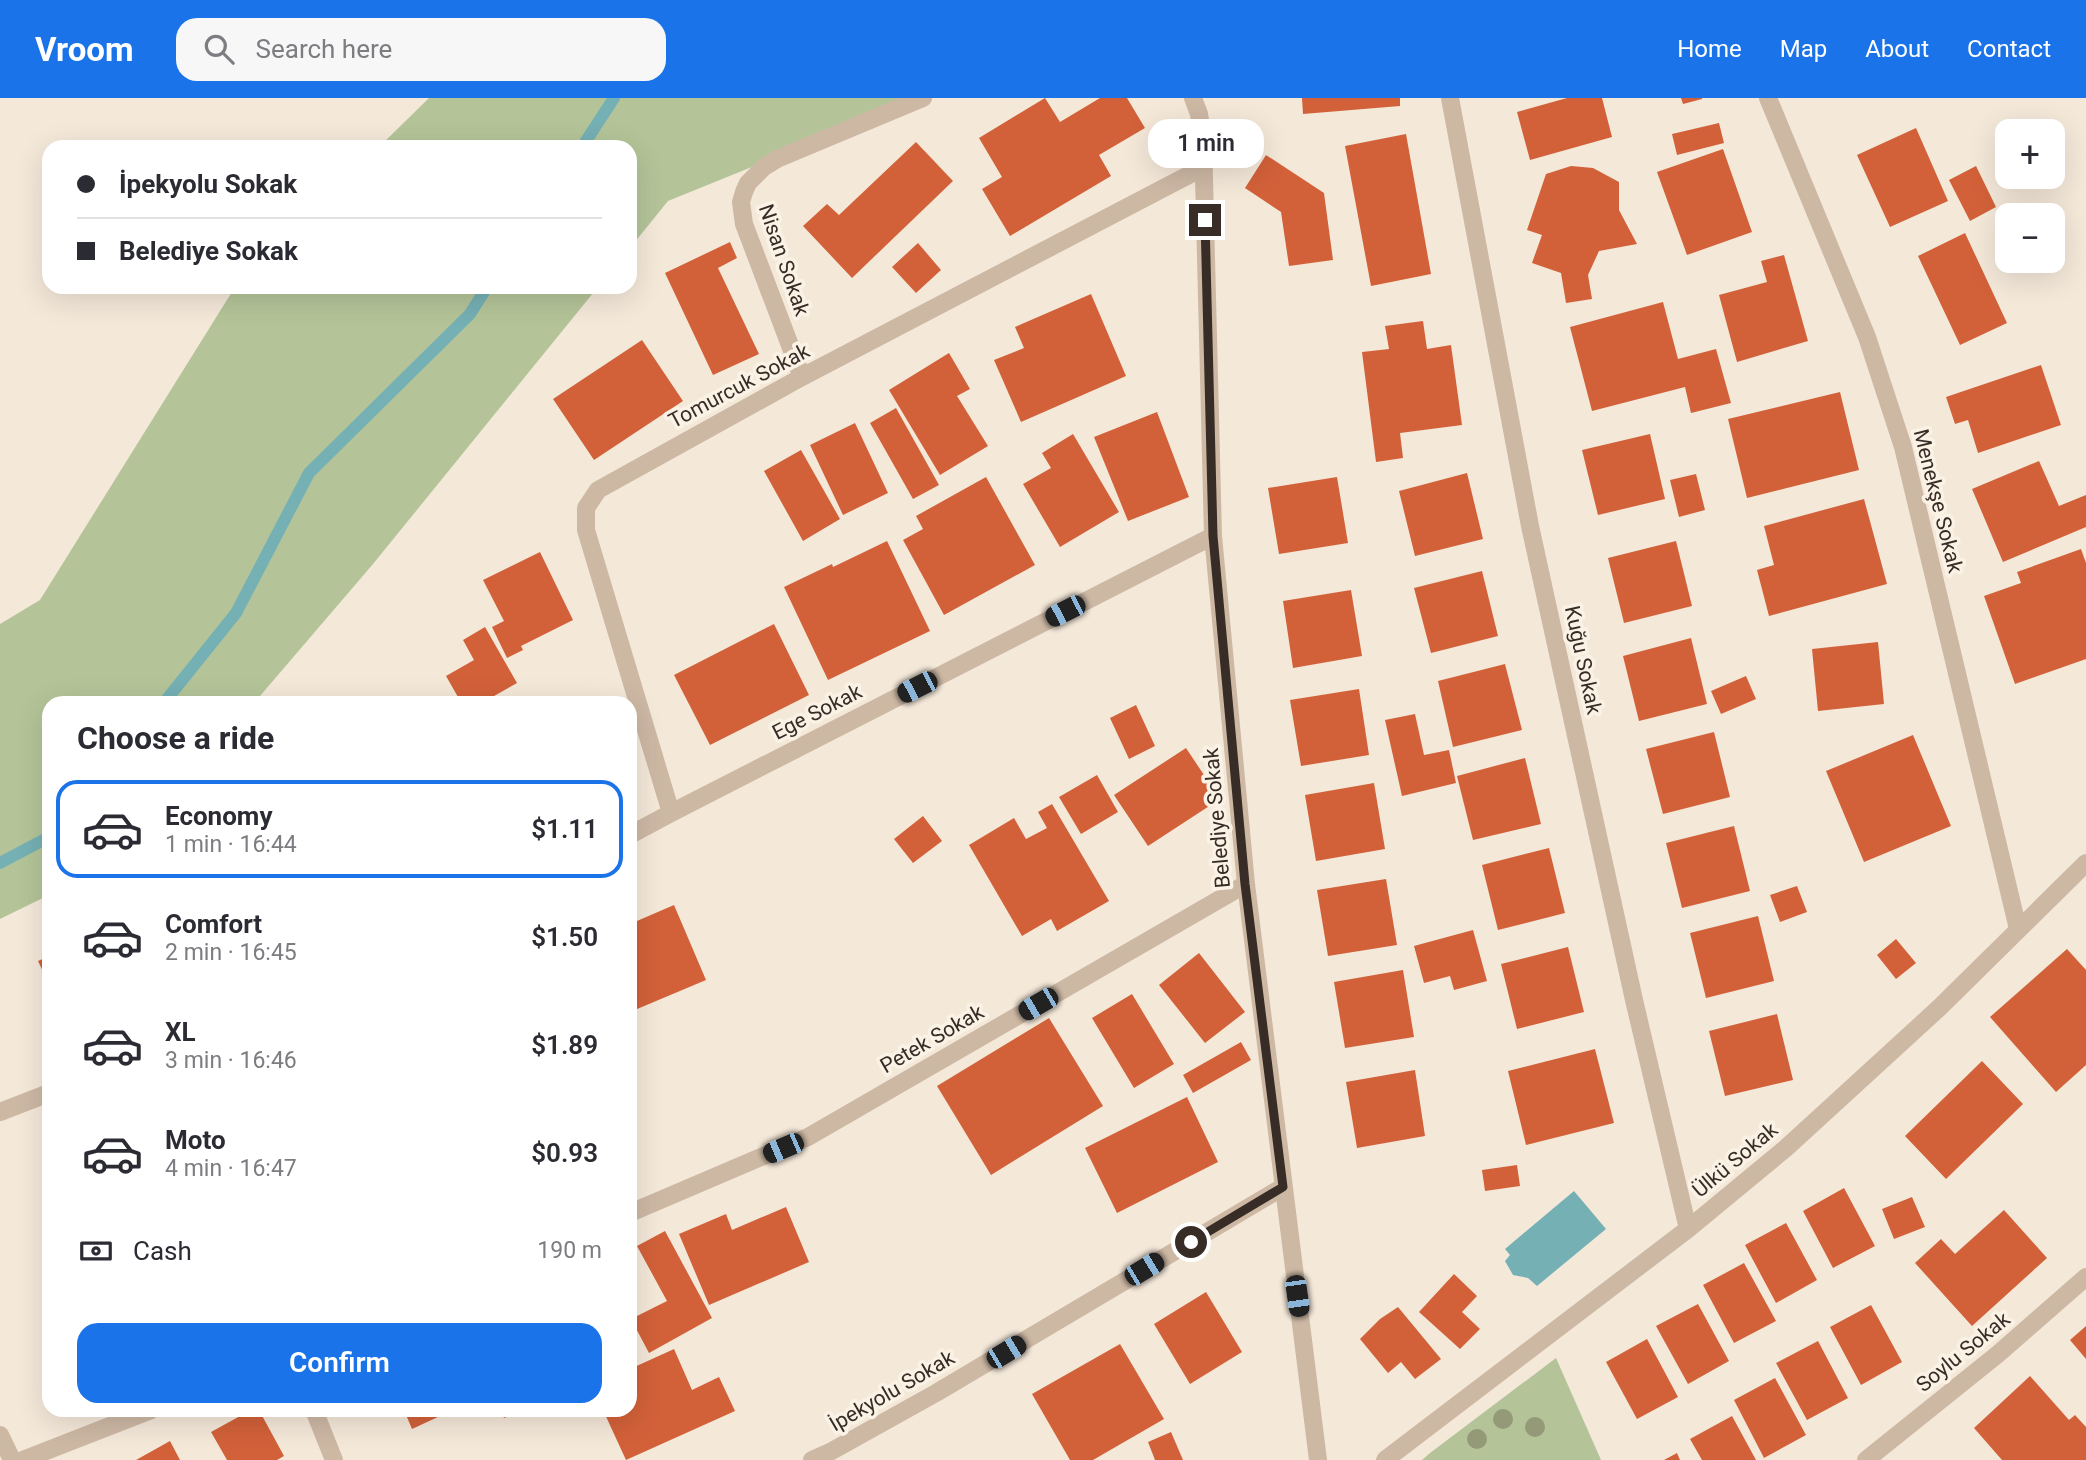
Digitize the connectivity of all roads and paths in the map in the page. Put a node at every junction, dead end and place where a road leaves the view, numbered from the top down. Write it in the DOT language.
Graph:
graph roads {
  1 [pos="923,98"];
  2 [pos="1193,98"];
  3 [pos="1450,98"];
  4 [pos="1768,98"];
  5 [pos="1204,167"];
  6 [pos="802,377"];
  7 [pos="1213,536"];
  8 [pos="636,696"];
  9 [pos="637,700"];
  10 [pos="671,813"];
  11 [pos="637,831"];
  12 [pos="2086,863"];
  13 [pos="1245,884"];
  14 [pos="2018,929"];
  15 [pos="42,1096"];
  16 [pos="0,1112"];
  17 [pos="1283,1187"];
  18 [pos="637,1210"];
  19 [pos="1689,1229"];
  20 [pos="2086,1277"];
  21 [pos="133,1417"];
  22 [pos="317,1417"];
  23 [pos="0,1435"];
  24 [pos="12,1460"];
  25 [pos="23,1460"];
  26 [pos="334,1460"];
  27 [pos="812,1460"];
  28 [pos="1318,1460"];
  29 [pos="1385,1460"];
  30 [pos="1866,1460"];
  1 -- 6 [label="street, Nisan Sokak"];
  2 -- 5 [label="street"];
  3 -- 19 [label="street, Kuğu Sokak"];
  4 -- 14 [label="street, Menekşe Sokak"];
  5 -- 6 [label="street, Tomurcuk Sokak"];
  5 -- 7 [label="street, Belediye Sokak"];
  6 -- 8 [label="street, Tomurcuk Sokak"];
  7 -- 10 [label="street, Ege Sokak"];
  7 -- 13 [label="street, Belediye Sokak"];
  9 -- 10 [label="street, Tomurcuk Sokak"];
  10 -- 11 [label="street, Ege Sokak"];
  12 -- 14 [label="street, Ülkü Sokak"];
  13 -- 17 [label="street, Belediye Sokak"];
  13 -- 18 [label="street, Petek Sokak"];
  14 -- 19 [label="street, Ülkü Sokak"];
  15 -- 16 [label="street"];
  17 -- 27 [label="street, İpekyolu Sokak"];
  17 -- 28 [label="street, Belediye Sokak"];
  19 -- 29 [label="street, Ülkü Sokak"];
  20 -- 30 [label="street, Soylu Sokak"];
  21 -- 25 [label="street"];
  22 -- 26 [label="street"];
  23 -- 24 [label="street"];
}
